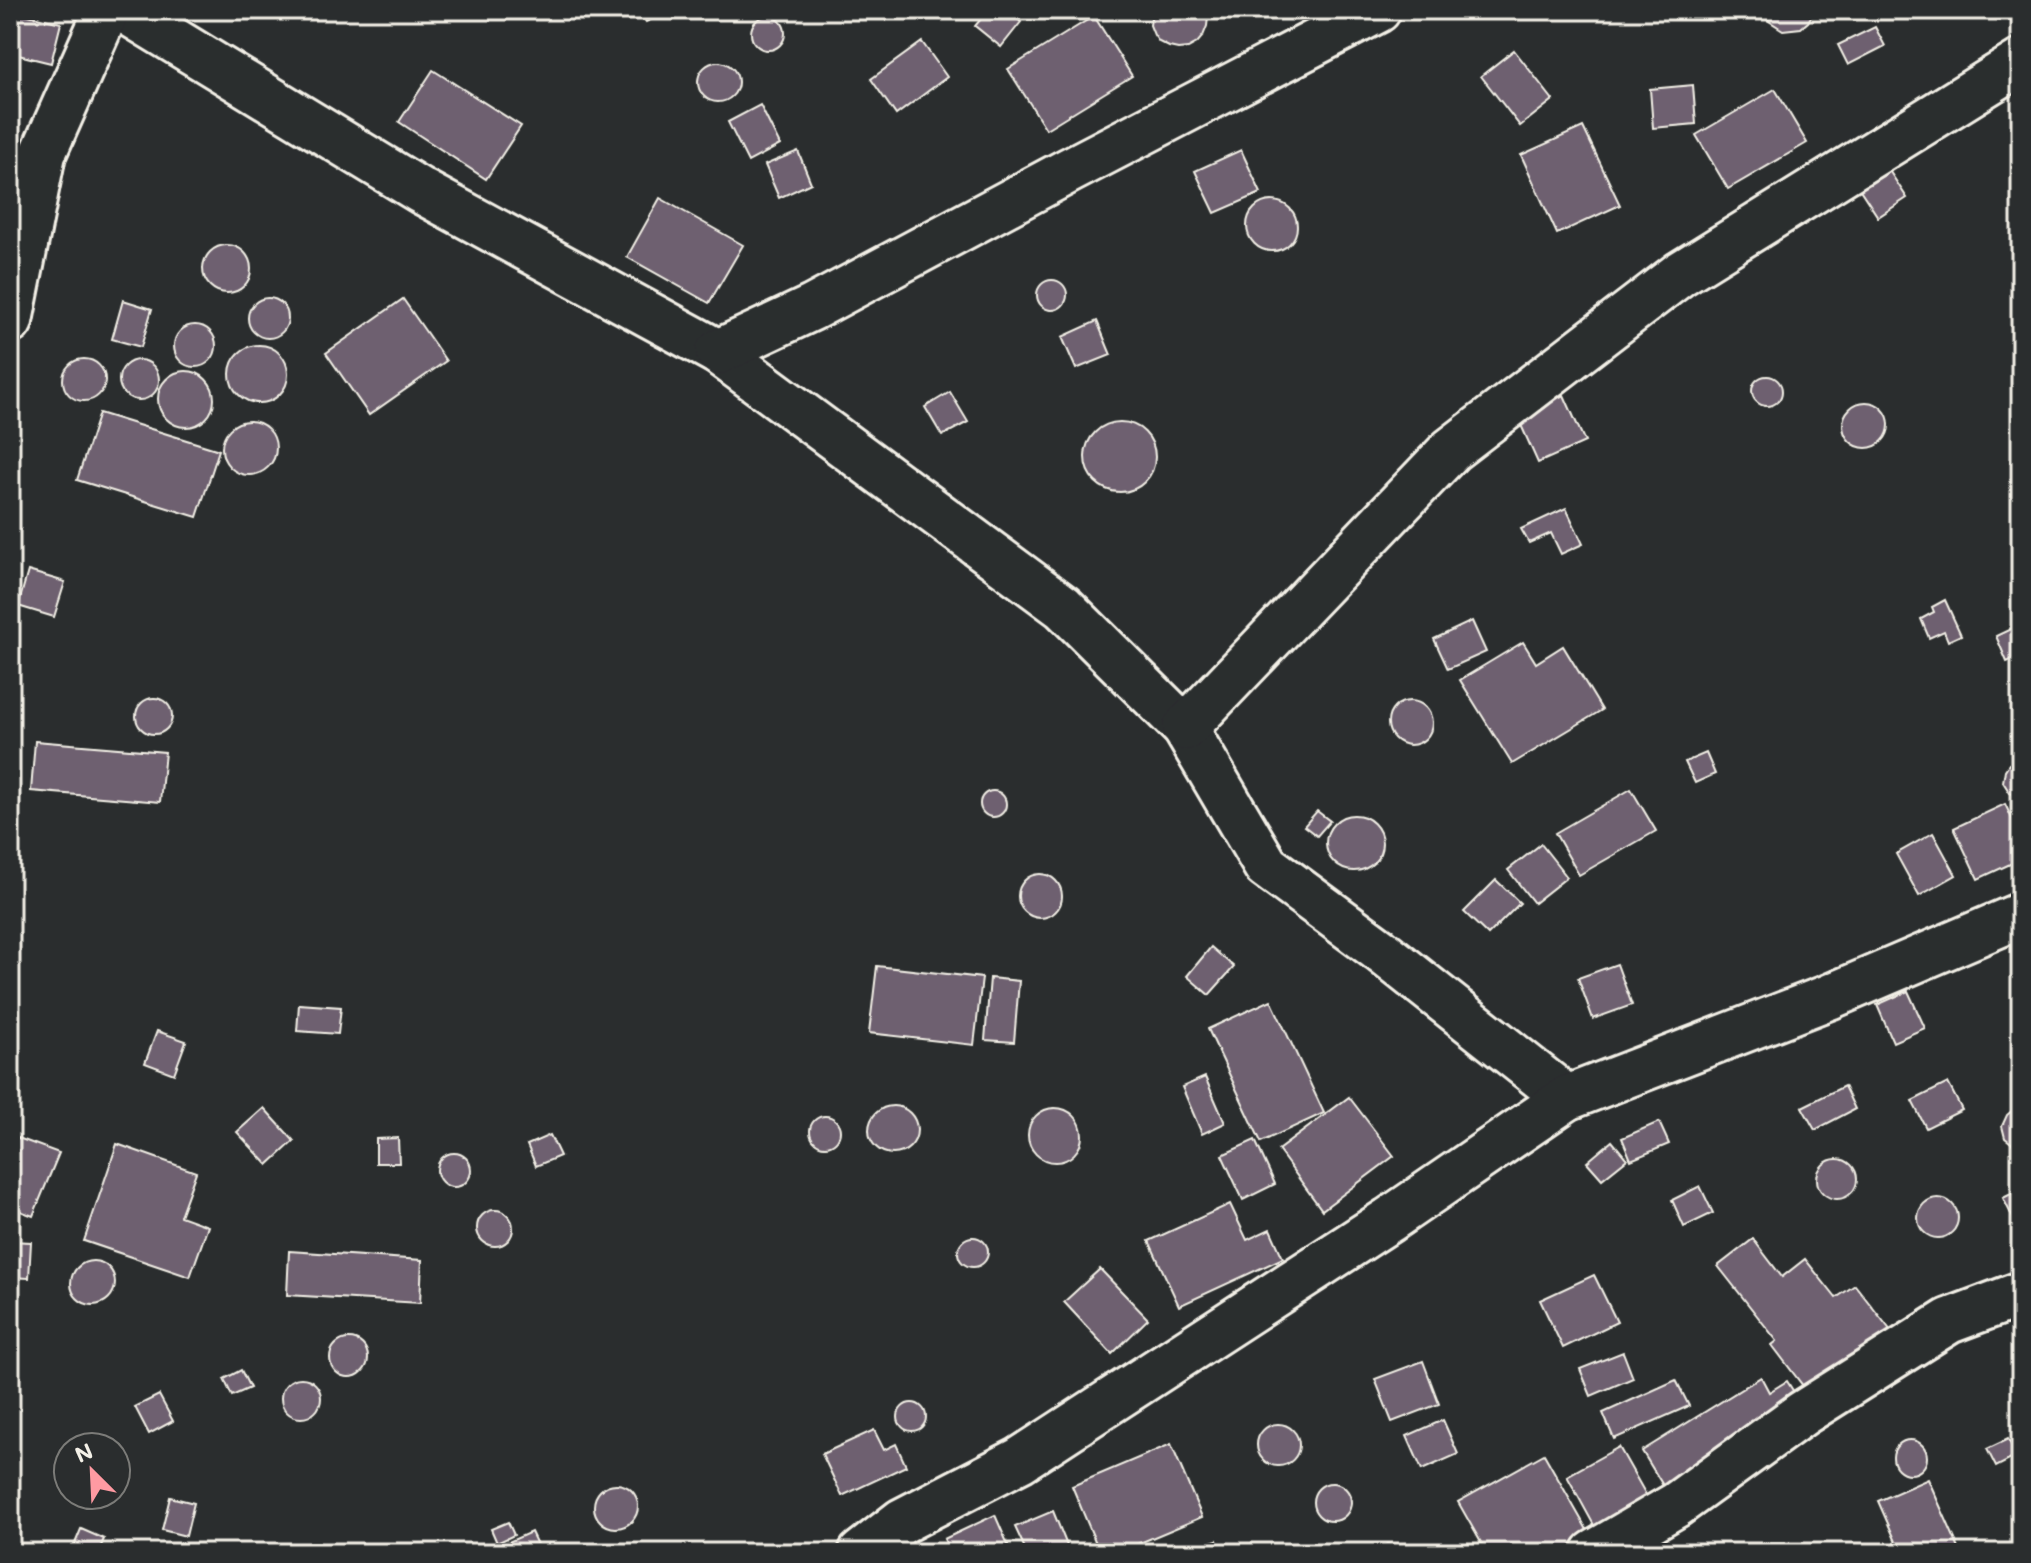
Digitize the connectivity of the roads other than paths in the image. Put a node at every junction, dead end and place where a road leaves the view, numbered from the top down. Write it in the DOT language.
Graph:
graph roads {
  1 [pos="107,10"];
  2 [pos="124,10"];
  3 [pos="1378,10"];
  4 [pos="2021,62"];
  5 [pos="10,321"];
  6 [pos="718,352"];
  7 [pos="1185,728"];
  8 [pos="2021,915"];
  9 [pos="1567,1098"];
  10 [pos="2021,1294"];
  11 [pos="861,1553"];
  12 [pos="1594,1553"];
  1 -- 5 [label="street"];
  2 -- 6 [label="street"];
  3 -- 6 [label="street"];
  4 -- 7 [label="street"];
  6 -- 7 [label="street"];
  7 -- 9 [label="street"];
  8 -- 9 [label="street"];
  9 -- 11 [label="street"];
  10 -- 12 [label="street"];
}
